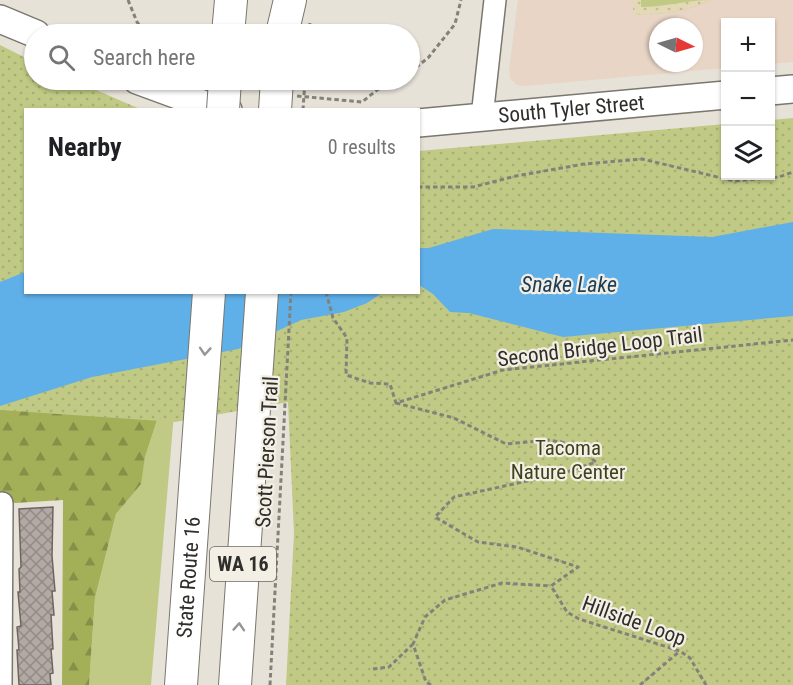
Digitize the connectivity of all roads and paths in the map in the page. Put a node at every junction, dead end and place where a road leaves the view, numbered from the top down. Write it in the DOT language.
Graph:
graph roads {
  1 [pos="128,0"];
  2 [pos="283,0"];
  3 [pos="290,0"];
  4 [pos="461,0"];
  5 [pos="495,0"];
  6 [pos="0,19"];
  7 [pos="138,24"];
  8 [pos="282,24"];
  9 [pos="284,24"];
  10 [pos="24,29"];
  11 [pos="420,64"];
  12 [pos="793,89"];
  13 [pos="164,90"];
  14 [pos="224,90"];
  15 [pos="304,90"];
  16 [pos="377,90"];
  17 [pos="775,91"];
  18 [pos="283,95"];
  19 [pos="721,95"];
  20 [pos="218,108"];
  21 [pos="223,108"];
  22 [pos="303,108"];
  23 [pos="482,117"];
  24 [pos="420,123"];
  25 [pos="793,172"];
  26 [pos="420,187"];
  27 [pos="209,294"];
  28 [pos="262,294"];
  29 [pos="291,294"];
  30 [pos="327,294"];
  31 [pos="793,340"];
  32 [pos="396,403"];
  33 [pos="2,503"];
  34 [pos="1,576"];
  35 [pos="552,586"];
  36 [pos="413,644"];
  37 [pos="680,651"];
  38 [pos="373,669"];
  39 [pos="1,685"];
  40 [pos="181,685"];
  41 [pos="235,685"];
  42 [pos="270,685"];
  43 [pos="431,685"];
  44 [pos="640,685"];
  45 [pos="706,685"];
  1 -- 7 [label="path"];
  2 -- 8 [label="highway"];
  3 -- 9 [label="highway"];
  4 -- 11 [label="path"];
  5 -- 23 [label="street"];
  6 -- 10 [label="main road"];
  12 -- 17 [label="main road"];
  13 -- 20 [label="main road"];
  14 -- 21 [label="highway, bridge"];
  15 -- 22 [label="path, bridge"];
  16 -- 18 [label="path"];
  19 -- 23 [label="main road, South Tyler Street"];
  23 -- 24 [label="main road, South Tyler Street"];
  25 -- 26 [label="path"];
  27 -- 40 [label="highway, State Route 16 / WA 16, one-way"];
  41 -- 28 [label="highway, WA 16, one-way"];
  29 -- 42 [label="path, Scott Pierson Trail"];
  30 -- 32 [label="path"];
  31 -- 32 [label="path, Second Bridge Loop Trail"];
  32 -- 35 [label="path, Hillside Loop"];
  33 -- 34 [label="street"];
  34 -- 39 [label="street"];
  35 -- 36 [label="path"];
  35 -- 37 [label="path, Hillside Loop"];
  36 -- 38 [label="path"];
  36 -- 43 [label="path"];
  37 -- 44 [label="path"];
  37 -- 45 [label="path, Hillside Loop"];
}
